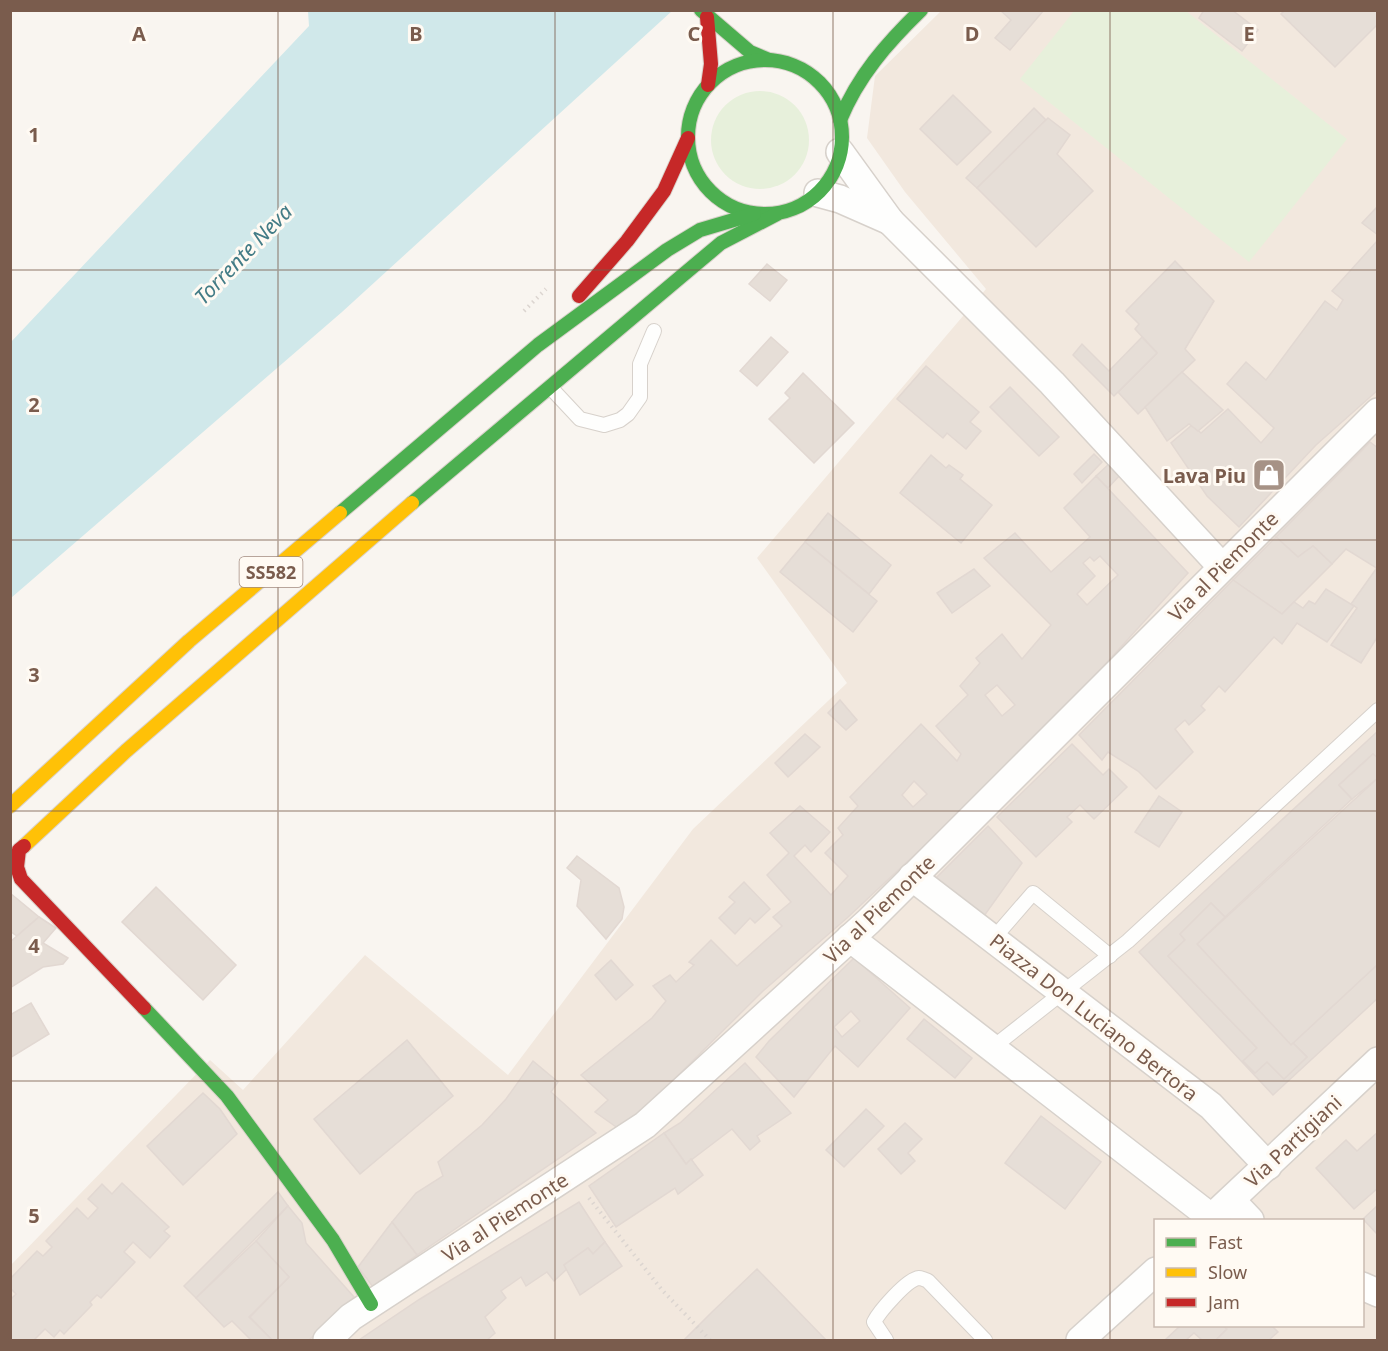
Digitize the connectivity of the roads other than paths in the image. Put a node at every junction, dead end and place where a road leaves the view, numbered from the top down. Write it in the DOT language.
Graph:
graph roads {
  1 [pos="921,10"];
  2 [pos="704,14"];
  3 [pos="881,48"];
  4 [pos="860,56"];
  5 [pos="769,60"];
  6 [pos="828,67"];
  7 [pos="807,72"];
  8 [pos="708,85"];
  9 [pos="840,120"];
  10 [pos="688,138"];
  11 [pos="840,152"];
  12 [pos="818,193"];
  13 [pos="753,214"];
  14 [pos="777,214"];
  15 [pos="890,221"];
  16 [pos="654,331"];
  17 [pos="538,345"];
  18 [pos="549,387"];
  19 [pos="1377,412"];
  20 [pos="1222,567"];
  21 [pos="1377,710"];
  22 [pos="10,806"];
  23 [pos="912,878"];
  24 [pos="850,938"];
  25 [pos="993,939"];
  26 [pos="1110,956"];
  27 [pos="1063,992"];
  28 [pos="992,1048"];
  29 [pos="1377,1061"];
  30 [pos="1268,1166"];
  31 [pos="1218,1213"];
  32 [pos="1242,1219"];
  33 [pos="1154,1271"];
  34 [pos="371,1304"];
  35 [pos="327,1341"];
  36 [pos="886,1341"];
  37 [pos="985,1341"];
  38 [pos="1080,1341"];
  1 -- 3 [label="main road"];
  2 -- 5 [label="main road"];
  2 -- 8 [label="main road"];
  3 -- 4 [label="main road"];
  3 -- 9 [label="main road"];
  5 -- 7 [label="main road"];
  5 -- 8 [label="main road"];
  6 -- 7 [label="main road"];
  7 -- 9 [label="main road"];
  8 -- 10 [label="main road"];
  9 -- 11 [label="main road"];
  10 -- 13 [label="main road"];
  10 -- 17 [label="main road, SS582"];
  11 -- 12 [label="main road"];
  11 -- 15 [label="street"];
  12 -- 14 [label="main road"];
  12 -- 15 [label="street"];
  13 -- 14 [label="main road"];
  13 -- 17 [label="main road, SS582"];
  14 -- 18 [label="main road"];
  15 -- 20 [label="street"];
  16 -- 18 [label="lane"];
  17 -- 22 [label="main road, SS582"];
  18 -- 34 [label="main road"];
  19 -- 20 [label="street, Via al Piemonte"];
  20 -- 23 [label="street, Via al Piemonte"];
  21 -- 26 [label="lane"];
  23 -- 24 [label="street, Via al Piemonte"];
  23 -- 25 [label="street, Piazza Don Luciano Bertora"];
  24 -- 28 [label="street"];
  24 -- 34 [label="street, Via al Piemonte"];
  25 -- 26 [label="lane"];
  25 -- 27 [label="street, Piazza Don Luciano Bertora"];
  26 -- 27 [label="lane"];
  27 -- 28 [label="lane"];
  27 -- 30 [label="street, Piazza Don Luciano Bertora"];
  28 -- 31 [label="street"];
  29 -- 30 [label="street, Via Partigiani"];
  30 -- 31 [label="street, Via Partigiani"];
  31 -- 32 [label="street"];
  33 -- 38 [label="street"];
  34 -- 35 [label="street, Via al Piemonte"];
  36 -- 37 [label="lane"];
}
